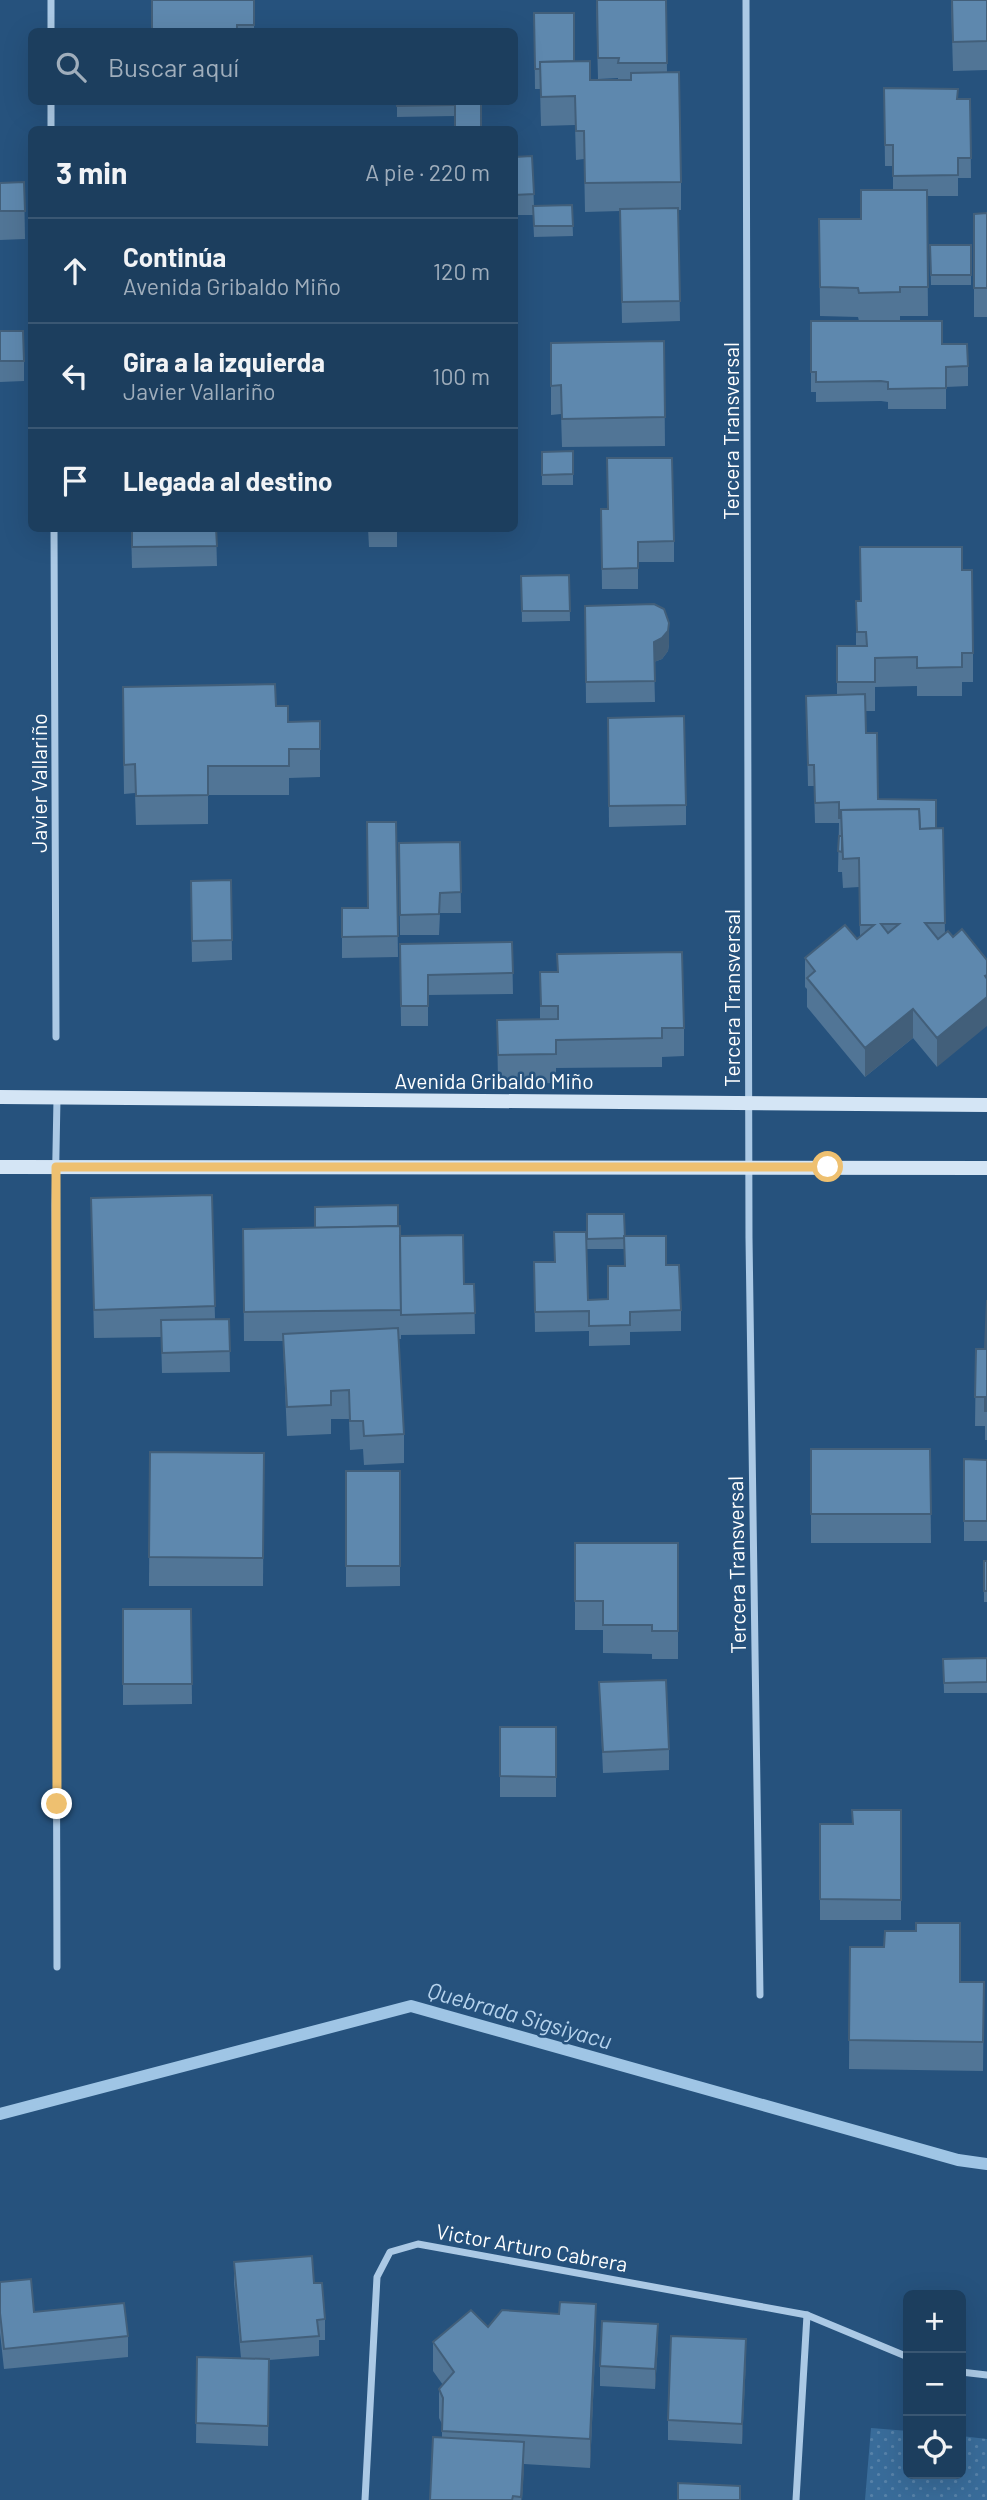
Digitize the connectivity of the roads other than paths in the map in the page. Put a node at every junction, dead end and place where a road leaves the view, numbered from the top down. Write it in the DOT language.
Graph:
graph roads {
  1 [pos="51,0"];
  2 [pos="747,0"];
  3 [pos="51,28"];
  4 [pos="51,105"];
  5 [pos="51,126"];
  6 [pos="54,532"];
  7 [pos="56,1037"];
  8 [pos="0,1097"];
  9 [pos="57,1097"];
  10 [pos="748,1103"];
  11 [pos="987,1105"];
  12 [pos="0,1167"];
  13 [pos="56,1167"];
  14 [pos="749,1167"];
  15 [pos="987,1168"];
  16 [pos="57,1967"];
  17 [pos="760,1995"];
  18 [pos="807,2315"];
  19 [pos="903,2355"];
  20 [pos="966,2373"];
  21 [pos="987,2375"];
  22 [pos="365,2500"];
  23 [pos="796,2500"];
  1 -- 3 [label="street"];
  2 -- 10 [label="street, Tercera Transversal"];
  4 -- 5 [label="street"];
  6 -- 7 [label="street, Javier Vallariño"];
  8 -- 9 [label="street, Avenida Gribaldo Miño"];
  9 -- 10 [label="street, Avenida Gribaldo Miño"];
  9 -- 13 [label="street"];
  10 -- 11 [label="street, Avenida Gribaldo Miño"];
  10 -- 14 [label="street, Tercera Transversal"];
  12 -- 13 [label="street"];
  13 -- 14 [label="street"];
  13 -- 16 [label="street"];
  14 -- 15 [label="street"];
  14 -- 17 [label="street, Tercera Transversal"];
  18 -- 19 [label="street, Victor Arturo Cabrera"];
  18 -- 22 [label="street, Victor Arturo Cabrera"];
  18 -- 23 [label="street"];
  20 -- 21 [label="street"];
}
